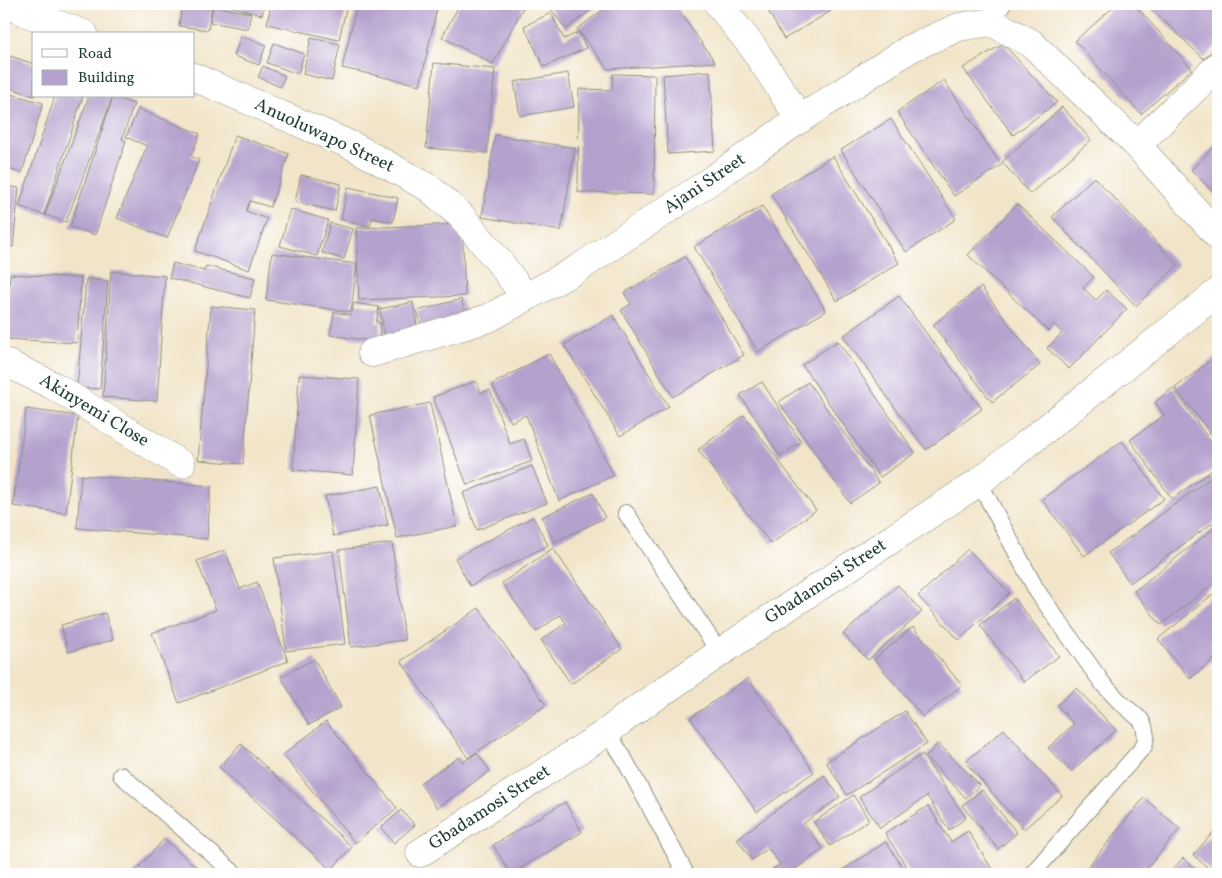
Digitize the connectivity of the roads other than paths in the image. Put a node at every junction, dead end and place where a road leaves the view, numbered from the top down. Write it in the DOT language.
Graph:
graph roads {
  1 [pos="6,4"];
  2 [pos="718,4"];
  3 [pos="997,13"];
  4 [pos="79,32"];
  5 [pos="1218,66"];
  6 [pos="195,77"];
  7 [pos="800,119"];
  8 [pos="1137,146"];
  9 [pos="1218,236"];
  10 [pos="1218,292"];
  11 [pos="526,297"];
  12 [pos="372,354"];
  13 [pos="4,362"];
  14 [pos="182,464"];
  15 [pos="979,482"];
  16 [pos="626,513"];
  17 [pos="720,653"];
  18 [pos="607,732"];
  19 [pos="121,775"];
  20 [pos="420,853"];
  21 [pos="235,874"];
  22 [pos="686,874"];
  23 [pos="1032,874"];
  1 -- 4 [label="street"];
  2 -- 7 [label="street"];
  3 -- 7 [label="street, Ajani Street"];
  3 -- 8 [label="street, Ajani Street"];
  5 -- 8 [label="street"];
  6 -- 11 [label="street, Anuoluwapo Street"];
  7 -- 11 [label="street, Ajani Street"];
  8 -- 9 [label="street, Ajani Street"];
  10 -- 15 [label="street, Gbadamosi Street"];
  11 -- 12 [label="street, Ajani Street"];
  13 -- 14 [label="street, Akinyemi Close"];
  15 -- 17 [label="street, Gbadamosi Street"];
  15 -- 23 [label="lane"];
  16 -- 17 [label="lane"];
  17 -- 18 [label="street, Gbadamosi Street"];
  18 -- 20 [label="street, Gbadamosi Street"];
  18 -- 22 [label="lane"];
  19 -- 21 [label="lane"];
}
